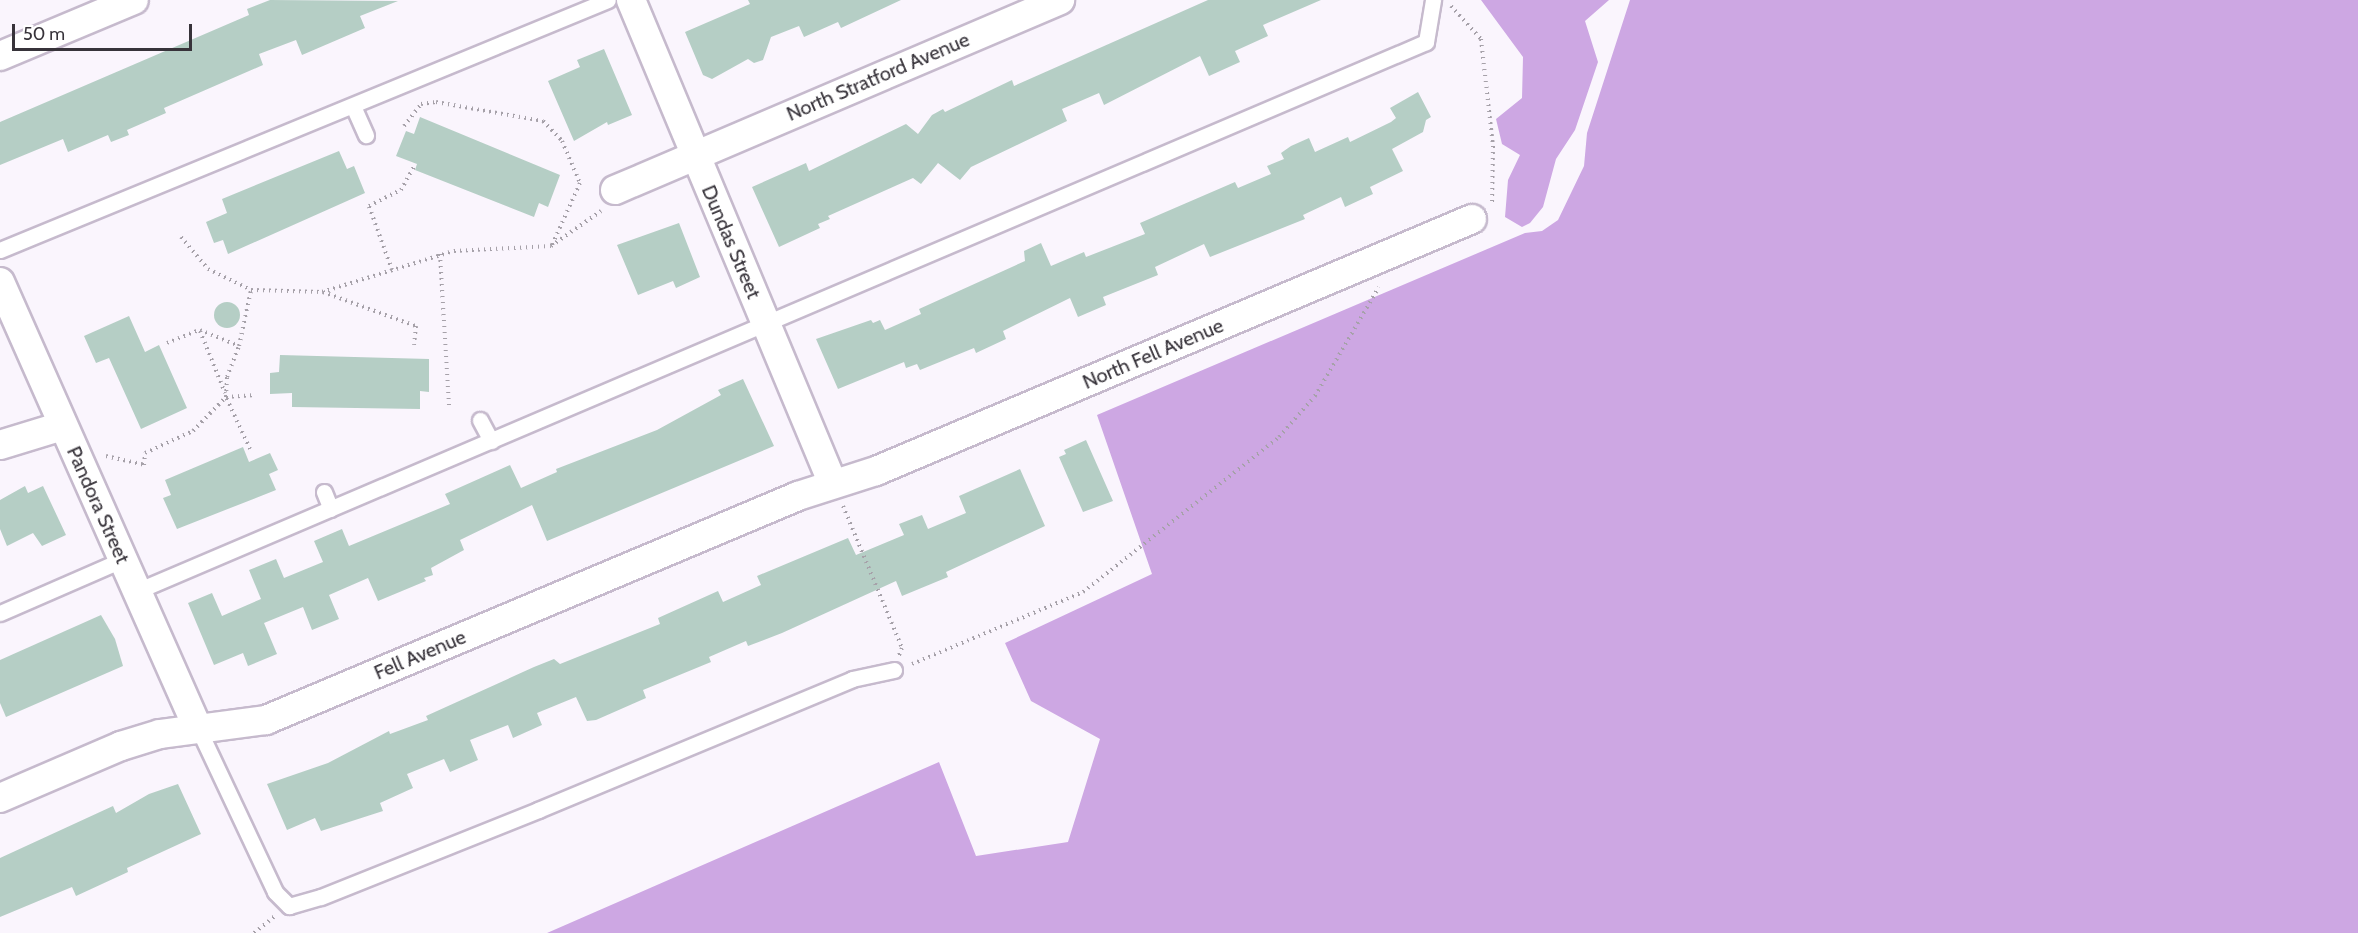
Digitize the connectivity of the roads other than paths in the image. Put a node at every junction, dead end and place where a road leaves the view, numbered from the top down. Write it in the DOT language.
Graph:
graph roads {
  1 [pos="134,0"];
  2 [pos="608,0"];
  3 [pos="631,0"];
  4 [pos="1060,0"];
  5 [pos="1434,0"];
  6 [pos="0,56"];
  7 [pos="353,106"];
  8 [pos="366,135"];
  9 [pos="695,154"];
  10 [pos="615,190"];
  11 [pos="1481,213"];
  12 [pos="0,250"];
  13 [pos="0,282"];
  14 [pos="766,324"];
  15 [pos="480,420"];
  16 [pos="62,426"];
  17 [pos="491,441"];
  18 [pos="0,445"];
  19 [pos="324,492"];
  20 [pos="837,492"];
  21 [pos="331,509"];
  22 [pos="122,560"];
  23 [pos="136,591"];
  24 [pos="0,613"];
  25 [pos="894,670"];
  26 [pos="198,728"];
  27 [pos="0,798"];
  1 -- 6 [label="street"];
  2 -- 7 [label="lane"];
  3 -- 9 [label="street, Dundas Street"];
  4 -- 9 [label="street, North Stratford Avenue"];
  5 -- 14 [label="lane"];
  7 -- 8 [label="lane"];
  7 -- 12 [label="lane"];
  9 -- 10 [label="street, North Stratford Avenue"];
  9 -- 14 [label="street, Dundas Street"];
  11 -- 20 [label="street, North Fell Avenue"];
  13 -- 16 [label="street, Pandora Street"];
  14 -- 17 [label="lane"];
  14 -- 20 [label="street, Dundas Street"];
  15 -- 17 [label="lane"];
  16 -- 18 [label="street"];
  16 -- 22 [label="street, Pandora Street"];
  17 -- 21 [label="lane"];
  19 -- 21 [label="lane"];
  20 -- 26 [label="street, Fell Avenue"];
  21 -- 23 [label="lane"];
  22 -- 23 [label="street, Pandora Street"];
  22 -- 24 [label="lane"];
  23 -- 26 [label="street, Pandora Street"];
  25 -- 26 [label="lane"];
  26 -- 27 [label="street, Fell Avenue"];
}
